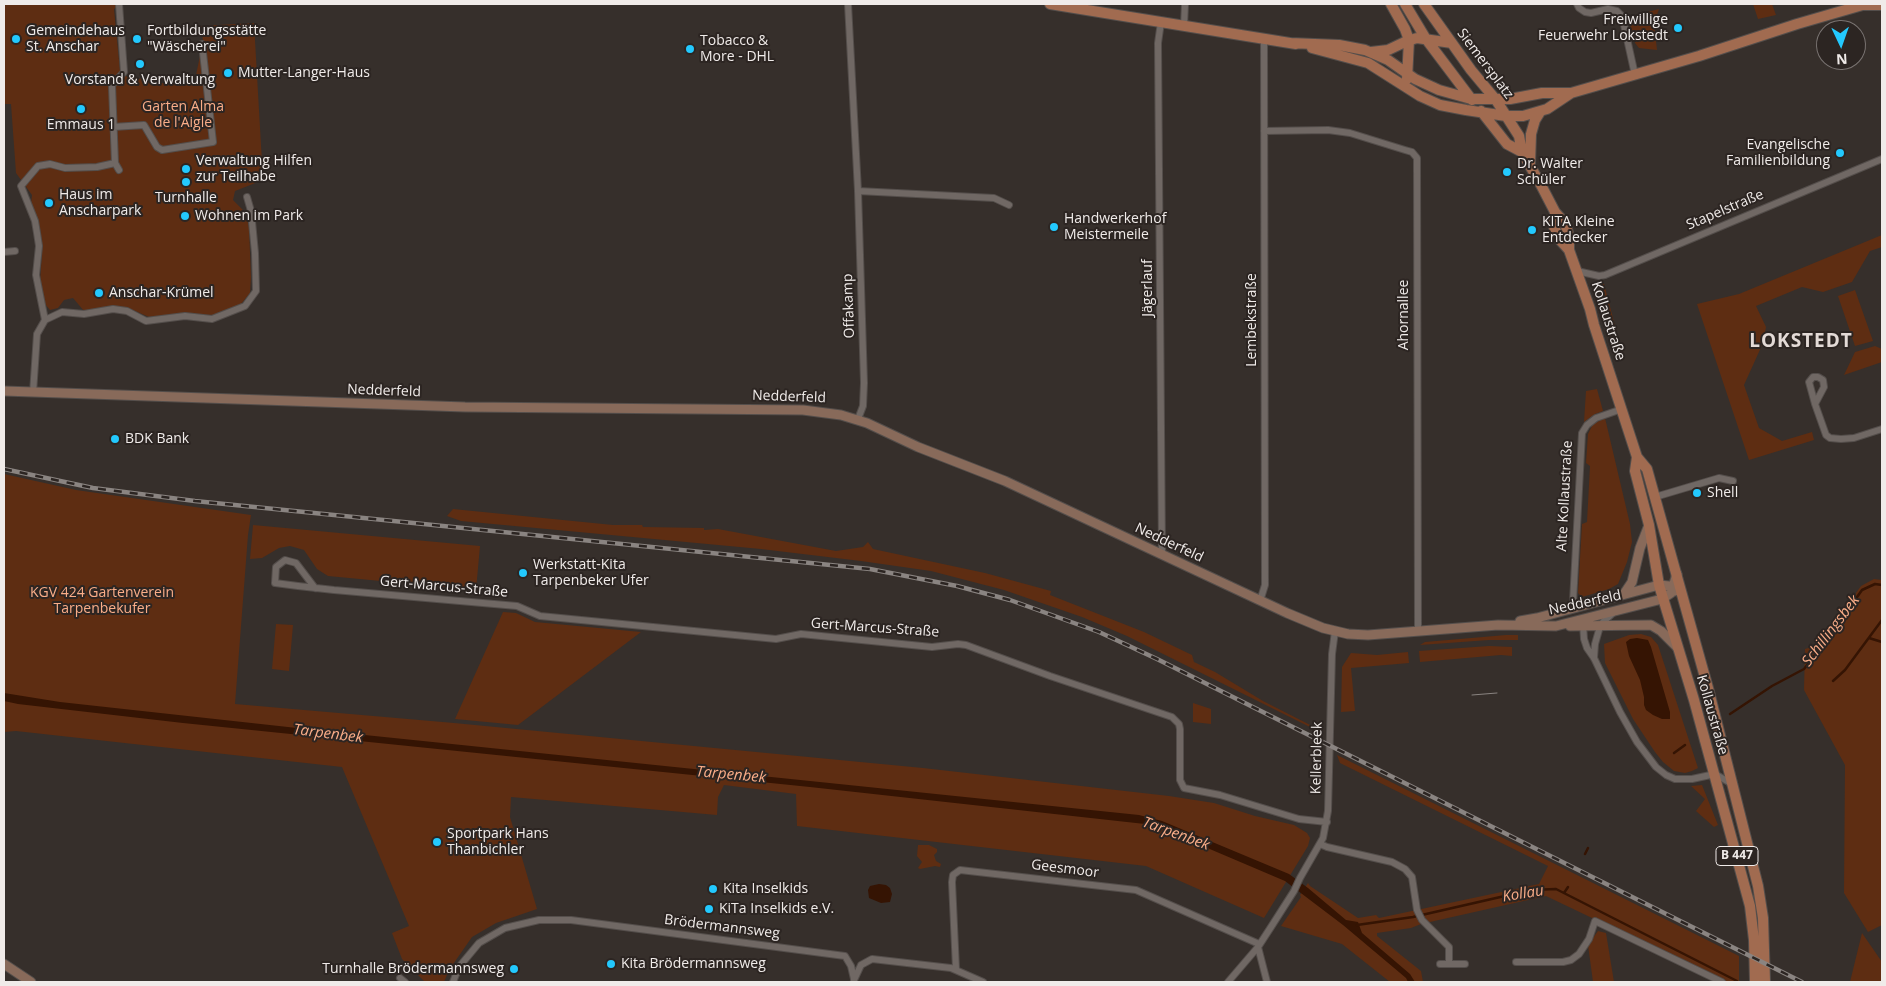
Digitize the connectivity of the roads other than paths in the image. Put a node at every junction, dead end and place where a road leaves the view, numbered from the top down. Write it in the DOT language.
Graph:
graph roads {
  1 [pos="119,4"];
  2 [pos="848,4"];
  3 [pos="1051,4"];
  4 [pos="1186,4"];
  5 [pos="1392,4"];
  6 [pos="1405,4"];
  7 [pos="1424,4"];
  8 [pos="1577,4"];
  9 [pos="1865,4"];
  10 [pos="1882,5"];
  11 [pos="1161,22"];
  12 [pos="1184,26"];
  13 [pos="1264,38"];
  14 [pos="1426,38"];
  15 [pos="1409,40"];
  16 [pos="1290,43"];
  17 [pos="1452,43"];
  18 [pos="202,44"];
  19 [pos="1368,51"];
  20 [pos="1407,73"];
  21 [pos="1636,75"];
  22 [pos="1414,93"];
  23 [pos="1571,93"];
  24 [pos="1470,98"];
  25 [pos="1498,102"];
  26 [pos="1540,112"];
  27 [pos="1488,116"];
  28 [pos="1506,116"];
  29 [pos="113,127"];
  30 [pos="1264,130"];
  31 [pos="1522,152"];
  32 [pos="1882,159"];
  33 [pos="115,163"];
  34 [pos="1530,164"];
  35 [pos="119,170"];
  36 [pos="858,191"];
  37 [pos="247,198"];
  38 [pos="1009,205"];
  39 [pos="15,251"];
  40 [pos="4,252"];
  41 [pos="1577,271"];
  42 [pos="45,320"];
  43 [pos="4,391"];
  44 [pos="33,393"];
  45 [pos="1815,404"];
  46 [pos="1622,409"];
  47 [pos="858,420"];
  48 [pos="1882,429"];
  49 [pos="1638,457"];
  50 [pos="1733,481"];
  51 [pos="1655,497"];
  52 [pos="1649,525"];
  53 [pos="1162,555"];
  54 [pos="1677,574"];
  55 [pos="1658,585"];
  56 [pos="315,588"];
  57 [pos="1673,589"];
  58 [pos="1624,594"];
  59 [pos="1662,598"];
  60 [pos="1684,599"];
  61 [pos="1260,601"];
  62 [pos="1587,605"];
  63 [pos="1574,608"];
  64 [pos="1614,612"];
  65 [pos="1583,623"];
  66 [pos="1498,626"];
  67 [pos="1601,626"];
  68 [pos="1334,631"];
  69 [pos="1418,631"];
  70 [pos="1678,649"];
  71 [pos="1594,658"];
  72 [pos="1715,774"];
  73 [pos="1732,784"];
  74 [pos="1327,822"];
  75 [pos="1320,844"];
  76 [pos="1259,945"];
  77 [pos="1516,962"];
  78 [pos="4,964"];
  79 [pos="1440,964"];
  80 [pos="1449,964"];
  81 [pos="1466,964"];
  82 [pos="956,970"];
  83 [pos="21,979"];
  84 [pos="853,981"];
  85 [pos="31,982"];
  86 [pos="452,982"];
  87 [pos="983,982"];
  88 [pos="1228,982"];
  89 [pos="1267,982"];
  90 [pos="1722,982"];
  91 [pos="1756,982"];
  92 [pos="1765,982"];
  1 -- 29 [label="street"];
  2 -- 36 [label="street, Offakamp"];
  3 -- 11 [label="main road"];
  4 -- 12 [label="street"];
  5 -- 15 [label="main road"];
  6 -- 14 [label="main road"];
  7 -- 17 [label="main road, Siemersplatz"];
  8 -- 21 [label="street"];
  9 -- 10 [label="main road"];
  9 -- 21 [label="main road"];
  11 -- 12 [label="main road"];
  11 -- 53 [label="street, Jägerlauf"];
  12 -- 13 [label="main road"];
  13 -- 16 [label="main road"];
  13 -- 30 [label="street, Lembekstraße"];
  14 -- 15 [label="main road"];
  14 -- 17 [label="main road"];
  14 -- 24 [label="main road"];
  15 -- 19 [label="main road"];
  15 -- 20 [label="main road"];
  16 -- 19 [label="main road"];
  16 -- 22 [label="main road"];
  17 -- 25 [label="main road, Siemersplatz"];
  18 -- 29 [label="street"];
  19 -- 20 [label="main road"];
  20 -- 22 [label="main road"];
  20 -- 24 [label="main road"];
  21 -- 23 [label="main road"];
  22 -- 27 [label="main road"];
  23 -- 25 [label="main road"];
  23 -- 26 [label="main road"];
  24 -- 25 [label="main road"];
  24 -- 27 [label="main road"];
  25 -- 27 [label="main road"];
  25 -- 28 [label="main road, Siemersplatz"];
  26 -- 28 [label="main road"];
  26 -- 34 [label="main road"];
  27 -- 28 [label="main road"];
  27 -- 31 [label="main road, Kollaustraße"];
  28 -- 31 [label="main road, Kollaustraße"];
  29 -- 33 [label="street"];
  30 -- 61 [label="street, Lembekstraße"];
  30 -- 69 [label="street, Ahornallee"];
  31 -- 34 [label="main road, Kollaustraße"];
  32 -- 41 [label="street, Stapelstraße"];
  33 -- 35 [label="street"];
  33 -- 42 [label="street"];
  34 -- 41 [label="main road, Kollaustraße / B 447"];
  36 -- 38 [label="street"];
  36 -- 47 [label="street, Offakamp"];
  37 -- 42 [label="street"];
  39 -- 40 [label="street"];
  41 -- 46 [label="main road, Kollaustraße / B 447"];
  42 -- 44 [label="street"];
  43 -- 44 [label="main road, Nedderfeld"];
  44 -- 47 [label="main road, Nedderfeld"];
  45 -- 48 [label="street"];
  46 -- 49 [label="main road, Kollaustraße / B 447"];
  46 -- 63 [label="street, Alte Kollaustraße"];
  47 -- 53 [label="main road, Nedderfeld"];
  49 -- 51 [label="main road, Kollaustraße / B 447"];
  49 -- 52 [label="main road, Kollaustraße / B 447"];
  50 -- 51 [label="street"];
  51 -- 54 [label="main road, Kollaustraße / B 447"];
  52 -- 55 [label="main road, Kollaustraße / B 447"];
  52 -- 58 [label="main road"];
  53 -- 61 [label="main road, Nedderfeld"];
  54 -- 57 [label="main road"];
  54 -- 60 [label="main road, Kollaustraße / B 447"];
  55 -- 57 [label="main road, Nedderfeld"];
  55 -- 58 [label="main road, Nedderfeld"];
  55 -- 59 [label="main road, Kollaustraße / B 447"];
  56 -- 56 [label="street, Gert-Marcus-Straße"];
  56 -- 74 [label="street, Gert-Marcus-Straße"];
  57 -- 59 [label="main road, Nedderfeld"];
  57 -- 60 [label="main road, Nedderfeld"];
  58 -- 62 [label="main road, Nedderfeld"];
  59 -- 64 [label="main road, Nedderfeld"];
  59 -- 70 [label="main road, Kollaustraße / B 447"];
  60 -- 73 [label="main road, Kollaustraße / B 447"];
  61 -- 68 [label="main road, Nedderfeld"];
  62 -- 63 [label="main road, Nedderfeld"];
  62 -- 65 [label="main road"];
  63 -- 66 [label="main road, Nedderfeld"];
  64 -- 65 [label="main road, Nedderfeld"];
  64 -- 67 [label="street"];
  65 -- 66 [label="main road, Nedderfeld"];
  65 -- 67 [label="main road"];
  65 -- 71 [label="street"];
  66 -- 69 [label="main road, Nedderfeld"];
  67 -- 70 [label="main road"];
  67 -- 71 [label="street"];
  68 -- 69 [label="main road, Nedderfeld"];
  68 -- 74 [label="street, Kellerbleek"];
  70 -- 72 [label="main road, Kollaustraße / B 447"];
  71 -- 72 [label="street"];
  72 -- 73 [label="street"];
  72 -- 91 [label="main road, Kollaustraße / B 447"];
  73 -- 92 [label="main road, Kollaustraße / B 447"];
  74 -- 75 [label="street, Kellerbleek"];
  75 -- 76 [label="street, Kellerbleek"];
  75 -- 80 [label="street"];
  76 -- 82 [label="street, Geesmoor"];
  76 -- 88 [label="street, Kellerbleek"];
  76 -- 89 [label="street"];
  77 -- 90 [label="street"];
  78 -- 83 [label="main road"];
  79 -- 80 [label="street"];
  80 -- 81 [label="street"];
  82 -- 84 [label="street, Brödermannsweg"];
  82 -- 87 [label="street, Brödermannsweg"];
  83 -- 85 [label="main road"];
  84 -- 86 [label="street, Brödermannsweg"];
}
